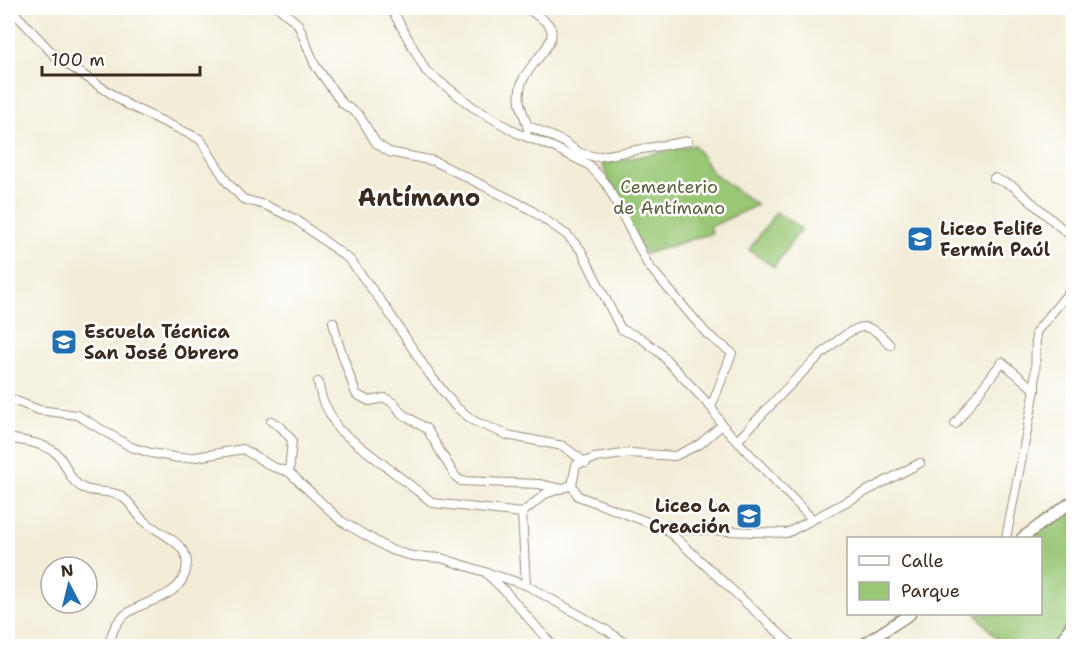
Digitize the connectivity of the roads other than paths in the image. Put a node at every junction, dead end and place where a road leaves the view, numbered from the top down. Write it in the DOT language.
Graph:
graph roads {
  1 [pos="10,8"];
  2 [pos="279,8"];
  3 [pos="391,8"];
  4 [pos="527,8"];
  5 [pos="527,125"];
  6 [pos="528,137"];
  7 [pos="688,141"];
  8 [pos="993,178"];
  9 [pos="1074,239"];
  10 [pos="1074,286"];
  11 [pos="333,322"];
  12 [pos="890,345"];
  13 [pos="318,382"];
  14 [pos="1035,390"];
  15 [pos="8,398"];
  16 [pos="711,407"];
  17 [pos="271,421"];
  18 [pos="955,424"];
  19 [pos="722,425"];
  20 [pos="8,438"];
  21 [pos="738,440"];
  22 [pos="586,463"];
  23 [pos="920,463"];
  24 [pos="289,472"];
  25 [pos="572,485"];
  26 [pos="557,488"];
  27 [pos="1074,500"];
  28 [pos="522,513"];
  29 [pos="812,519"];
  30 [pos="666,530"];
  31 [pos="1006,537"];
  32 [pos="1023,537"];
  33 [pos="483,571"];
  34 [pos="526,585"];
  35 [pos="908,615"];
  36 [pos="1074,621"];
  37 [pos="110,646"];
  38 [pos="553,646"];
  39 [pos="629,646"];
  40 [pos="793,646"];
  41 [pos="861,646"];
  42 [pos="1058,646"];
  1 -- 22 [label="street"];
  2 -- 16 [label="street"];
  3 -- 6 [label="street"];
  4 -- 5 [label="street"];
  5 -- 6 [label="street"];
  5 -- 7 [label="street"];
  6 -- 16 [label="street"];
  8 -- 9 [label="street"];
  10 -- 14 [label="street"];
  11 -- 26 [label="street"];
  12 -- 21 [label="street"];
  13 -- 28 [label="street"];
  14 -- 18 [label="street"];
  14 -- 31 [label="street"];
  15 -- 24 [label="street"];
  16 -- 19 [label="street"];
  17 -- 24 [label="street"];
  19 -- 21 [label="street"];
  19 -- 22 [label="street"];
  20 -- 37 [label="street"];
  21 -- 29 [label="street"];
  22 -- 25 [label="street"];
  23 -- 29 [label="street"];
  24 -- 33 [label="street"];
  25 -- 26 [label="street"];
  25 -- 30 [label="street"];
  26 -- 28 [label="street"];
  27 -- 32 [label="street"];
  28 -- 34 [label="street"];
  29 -- 30 [label="street"];
  30 -- 40 [label="street"];
  33 -- 34 [label="street"];
  33 -- 38 [label="street"];
  34 -- 39 [label="street"];
  35 -- 41 [label="street"];
  36 -- 42 [label="street"];
}
